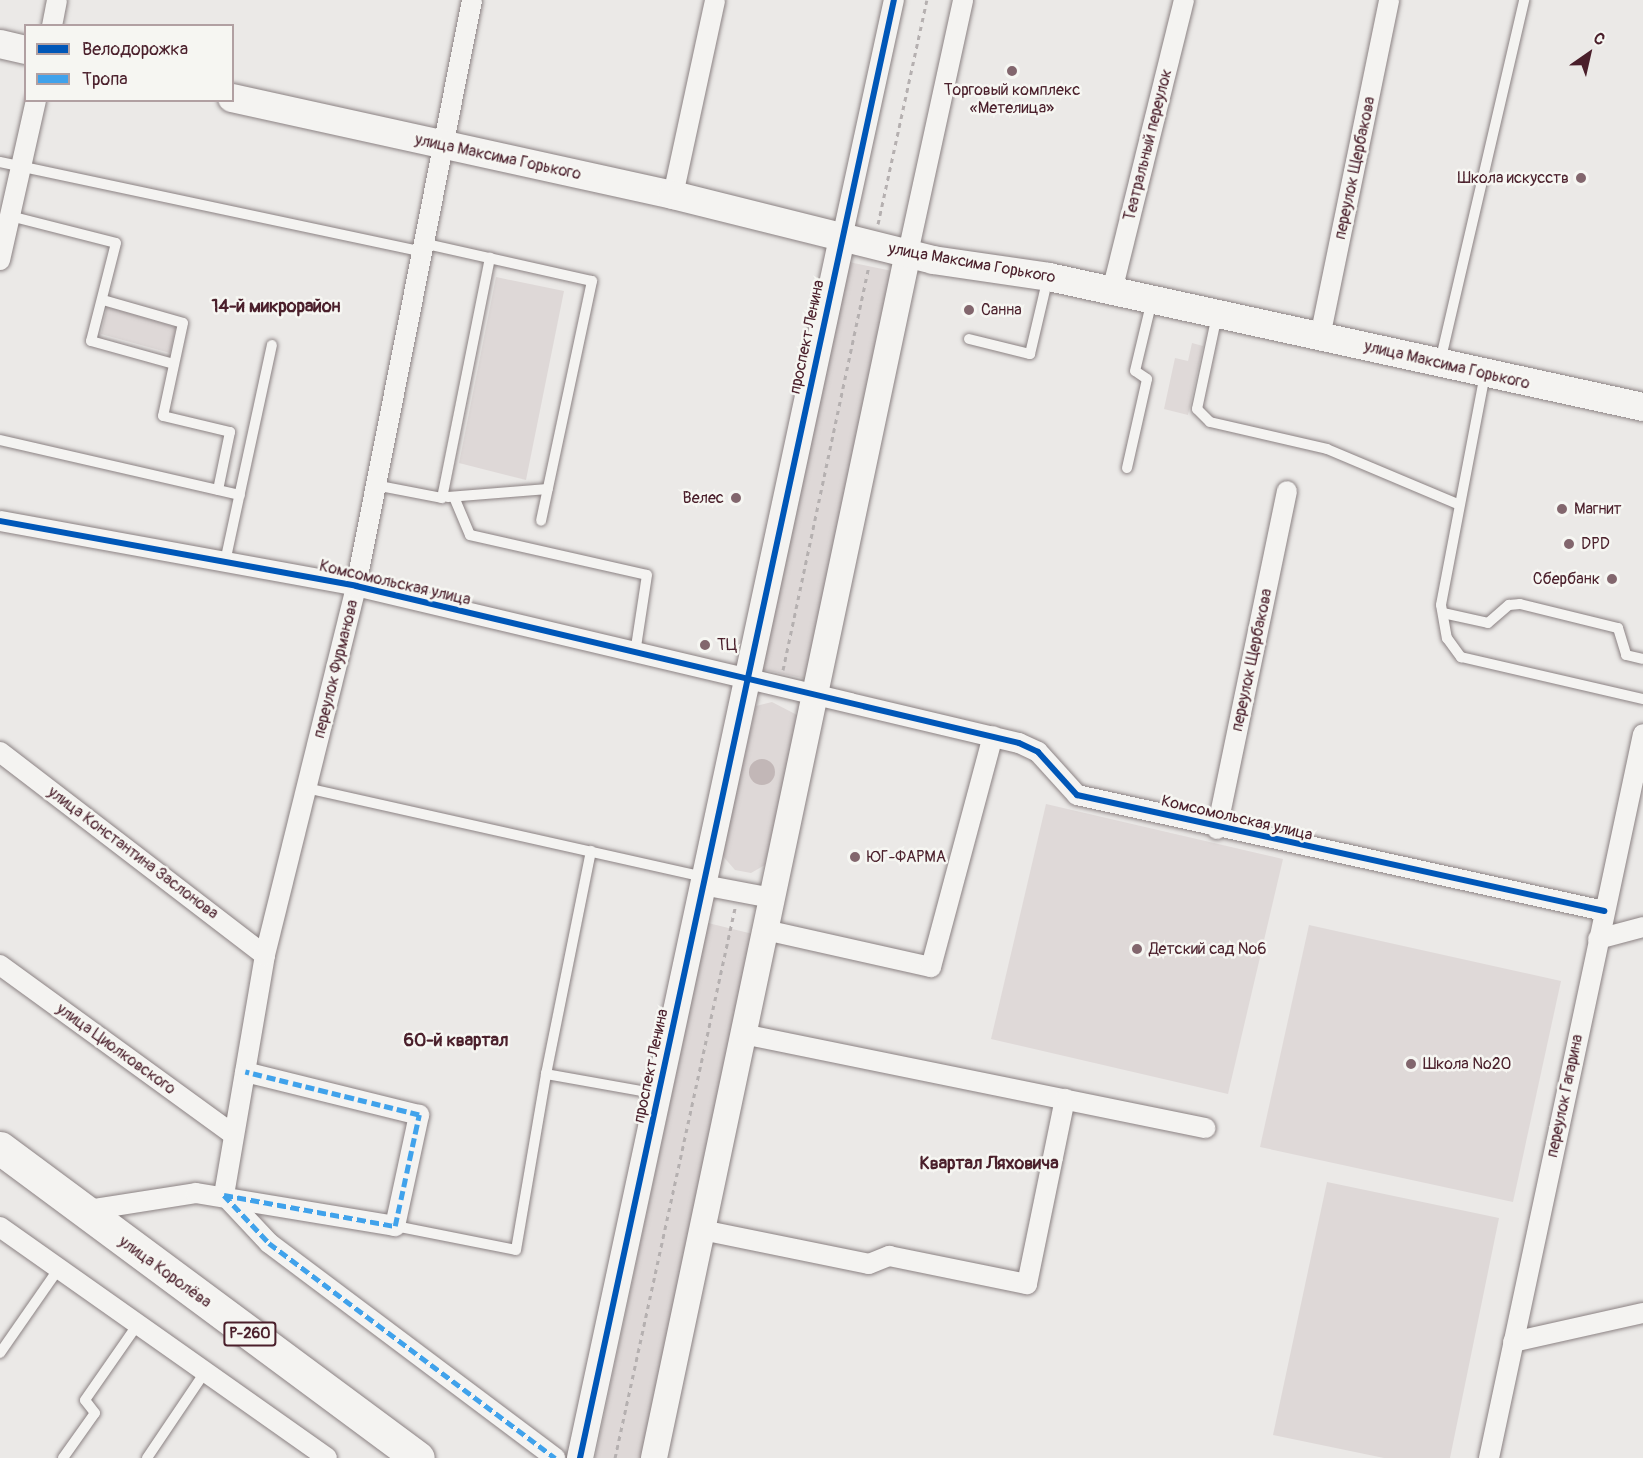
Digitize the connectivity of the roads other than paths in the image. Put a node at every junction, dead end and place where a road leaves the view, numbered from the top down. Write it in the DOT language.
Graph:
graph roads {
  1 [pos="57,0"];
  2 [pos="472,0"];
  3 [pos="715,0"];
  4 [pos="894,0"];
  5 [pos="963,0"];
  6 [pos="1184,0"];
  7 [pos="1389,0"];
  8 [pos="1524,0"];
  9 [pos="52,24"];
  10 [pos="0,44"];
  11 [pos="24,50"];
  12 [pos="234,98"];
  13 [pos="36,102"];
  14 [pos="440,145"];
  15 [pos="0,162"];
  16 [pos="21,166"];
  17 [pos="673,195"];
  18 [pos="10,216"];
  19 [pos="842,238"];
  20 [pos="420,247"];
  21 [pos="908,254"];
  22 [pos="490,258"];
  23 [pos="0,260"];
  24 [pos="1048,277"];
  25 [pos="1112,291"];
  26 [pos="1152,299"];
  27 [pos="103,300"];
  28 [pos="1217,314"];
  29 [pos="1320,337"];
  30 [pos="969,339"];
  31 [pos="272,345"];
  32 [pos="1440,363"];
  33 [pos="174,364"];
  34 [pos="1485,374"];
  35 [pos="1643,408"];
  36 [pos="0,440"];
  37 [pos="1127,468"];
  38 [pos="375,485"];
  39 [pos="548,489"];
  40 [pos="218,490"];
  41 [pos="1287,491"];
  42 [pos="240,495"];
  43 [pos="448,497"];
  44 [pos="1458,504"];
  45 [pos="0,521"];
  46 [pos="541,521"];
  47 [pos="225,562"];
  48 [pos="356,586"];
  49 [pos="1443,613"];
  50 [pos="635,653"];
  51 [pos="1643,659"];
  52 [pos="746,679"];
  53 [pos="815,694"];
  54 [pos="1643,699"];
  55 [pos="1643,734"];
  56 [pos="993,736"];
  57 [pos="0,752"];
  58 [pos="306,788"];
  59 [pos="1217,829"];
  60 [pos="591,850"];
  61 [pos="704,881"];
  62 [pos="772,898"];
  63 [pos="1604,911"];
  64 [pos="1643,927"];
  65 [pos="765,930"];
  66 [pos="1598,939"];
  67 [pos="265,955"];
  68 [pos="0,966"];
  69 [pos="743,1034"];
  70 [pos="245,1072"];
  71 [pos="546,1074"];
  72 [pos="659,1095"];
  73 [pos="1065,1099"];
  74 [pos="1206,1128"];
  75 [pos="231,1133"];
  76 [pos="0,1149"];
  77 [pos="225,1195"];
  78 [pos="82,1211"];
  79 [pos="395,1226"];
  80 [pos="0,1227"];
  81 [pos="702,1230"];
  82 [pos="59,1268"];
  83 [pos="1643,1313"];
  84 [pos="138,1324"];
  85 [pos="1513,1342"];
  86 [pos="0,1353"];
  87 [pos="205,1372"];
  88 [pos="63,1458"];
  89 [pos="147,1458"];
  90 [pos="327,1458"];
  91 [pos="418,1458"];
  92 [pos="555,1458"];
  93 [pos="580,1458"];
  94 [pos="654,1458"];
  95 [pos="1488,1458"];
  1 -- 9 [label="street"];
  2 -- 14 [label="street, переулок Фурманова"];
  3 -- 17 [label="street"];
  4 -- 19 [label="street, проспект Ленина"];
  5 -- 21 [label="street"];
  6 -- 25 [label="street, Театральный переулок"];
  7 -- 29 [label="street, переулок Щербакова"];
  8 -- 32 [label="lane"];
  10 -- 11 [label="main road"];
  12 -- 14 [label="main road, улица Максима Горького"];
  13 -- 16 [label="street"];
  14 -- 17 [label="main road, улица Максима Горького"];
  14 -- 20 [label="street, переулок Фурманова"];
  15 -- 16 [label="lane"];
  16 -- 18 [label="street"];
  16 -- 20 [label="lane"];
  17 -- 19 [label="main road, улица Максима Горького"];
  18 -- 23 [label="street"];
  18 -- 27 [label="lane"];
  19 -- 21 [label="main road, улица Максима Горького"];
  19 -- 52 [label="street, проспект Ленина"];
  20 -- 22 [label="lane"];
  20 -- 38 [label="street, переулок Фурманова"];
  21 -- 24 [label="main road, улица Максима Горького"];
  21 -- 53 [label="street"];
  22 -- 39 [label="lane"];
  22 -- 43 [label="lane"];
  24 -- 25 [label="main road, улица Максима Горького"];
  24 -- 30 [label="lane"];
  25 -- 26 [label="main road, улица Максима Горького"];
  26 -- 28 [label="main road, улица Максима Горького"];
  26 -- 37 [label="lane"];
  27 -- 33 [label="lane"];
  27 -- 33 [label="lane"];
  28 -- 29 [label="main road, улица Максима Горького"];
  28 -- 44 [label="lane"];
  29 -- 32 [label="main road, улица Максима Горького"];
  31 -- 42 [label="lane"];
  32 -- 34 [label="main road, улица Максима Горького"];
  33 -- 40 [label="lane"];
  34 -- 35 [label="main road, улица Максима Горького"];
  34 -- 44 [label="lane"];
  36 -- 40 [label="lane"];
  38 -- 43 [label="lane"];
  38 -- 48 [label="street, переулок Фурманова"];
  39 -- 43 [label="lane"];
  39 -- 46 [label="lane"];
  40 -- 42 [label="lane"];
  41 -- 59 [label="street, переулок Щербакова"];
  42 -- 47 [label="lane"];
  43 -- 50 [label="lane"];
  44 -- 49 [label="lane"];
  45 -- 47 [label="street, Комсомольская улица"];
  47 -- 48 [label="street, Комсомольская улица"];
  48 -- 50 [label="street, Комсомольская улица"];
  48 -- 58 [label="street, переулок Фурманова"];
  49 -- 51 [label="lane"];
  49 -- 54 [label="lane"];
  50 -- 52 [label="street, Комсомольская улица"];
  52 -- 53 [label="street"];
  52 -- 61 [label="street, проспект Ленина"];
  53 -- 56 [label="street, Комсомольская улица"];
  53 -- 62 [label="street"];
  55 -- 63 [label="street, переулок Гагарина"];
  56 -- 59 [label="street, Комсомольская улица"];
  56 -- 65 [label="street"];
  57 -- 67 [label="street, улица Константина Заслонова"];
  58 -- 60 [label="lane"];
  58 -- 67 [label="street, переулок Фурманова"];
  59 -- 63 [label="street, Комсомольская улица"];
  60 -- 61 [label="lane"];
  60 -- 71 [label="lane"];
  61 -- 62 [label="street"];
  61 -- 72 [label="street, проспект Ленина"];
  62 -- 65 [label="street"];
  63 -- 66 [label="street, переулок Гагарина"];
  64 -- 66 [label="street"];
  65 -- 69 [label="street"];
  66 -- 85 [label="street, переулок Гагарина"];
  67 -- 70 [label="street, переулок Фурманова"];
  68 -- 75 [label="street, улица Циолковского"];
  69 -- 73 [label="street"];
  69 -- 81 [label="street"];
  70 -- 75 [label="street, переулок Фурманова"];
  70 -- 79 [label="street"];
  71 -- 72 [label="lane"];
  71 -- 79 [label="lane"];
  72 -- 93 [label="street, проспект Ленина"];
  73 -- 74 [label="street"];
  73 -- 81 [label="street"];
  75 -- 77 [label="street, переулок Фурманова"];
  76 -- 78 [label="highway, улица Королёва / Р-260"];
  77 -- 78 [label="street"];
  77 -- 79 [label="street"];
  77 -- 92 [label="street"];
  78 -- 91 [label="highway, улица Королёва / Р-260"];
  80 -- 82 [label="street"];
  81 -- 94 [label="street"];
  82 -- 84 [label="street"];
  82 -- 86 [label="lane"];
  83 -- 85 [label="street"];
  84 -- 87 [label="street"];
  84 -- 88 [label="lane"];
  85 -- 95 [label="street, переулок Гагарина"];
  87 -- 89 [label="lane"];
  87 -- 90 [label="street"];
}
